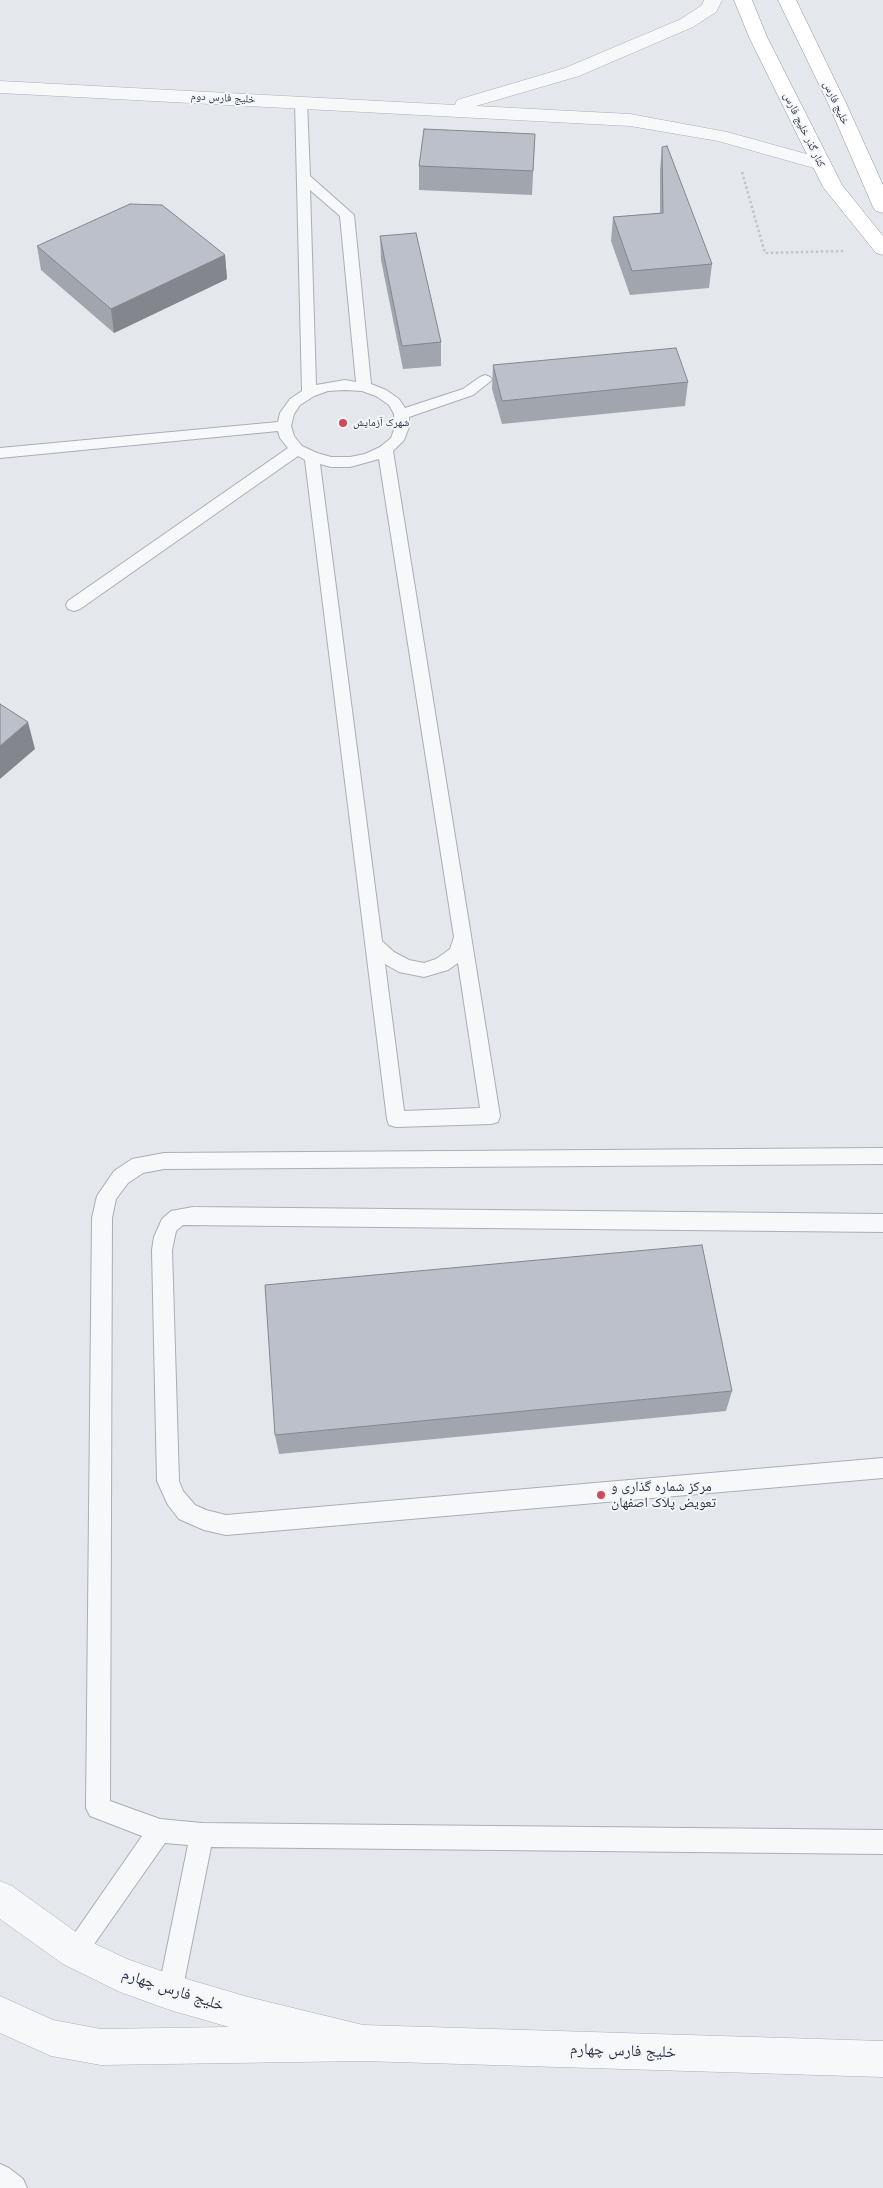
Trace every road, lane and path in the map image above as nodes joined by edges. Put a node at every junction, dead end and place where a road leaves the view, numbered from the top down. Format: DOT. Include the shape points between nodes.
graph roads {
  1 [pos="713,0"];
  2 [pos="742,0"];
  3 [pos="786,0"];
  4 [pos="0,87"];
  5 [pos="301,102"];
  6 [pos="446,109"];
  7 [pos="821,164"];
  8 [pos="303,177"];
  9 [pos="883,207"];
  10 [pos="762,239"];
  11 [pos="883,249"];
  12 [pos="854,250"];
  13 [pos="485,380"];
  14 [pos="364,387"];
  15 [pos="309,393"];
  16 [pos="401,414"];
  17 [pos="284,426"];
  18 [pos="386,450"];
  19 [pos="0,453"];
  20 [pos="305,453"];
  21 [pos="74,605"];
  22 [pos="463,936"];
  23 [pos="374,944"];
  24 [pos="883,1156"];
  25 [pos="883,1223"];
  26 [pos="883,1468"];
  27 [pos="160,1831"];
  28 [pos="202,1835"];
  29 [pos="883,1842"];
  30 [pos="0,1898"];
  31 [pos="75,1952"];
  32 [pos="170,1992"];
  33 [pos="0,2014"];
  34 [pos="363,2043"];
  35 [pos="883,2059"];
  36 [pos="0,2178"];
  37 [pos="14,2188"];
  1 -- 6 [label="street" via="710,8 687,23 572,72"];
  2 -- 7 [label="highway, کنار گذر خلیج فارس"];
  3 -- 9 [label="highway, خلیج فارس"];
  4 -- 5 [label="street, خلیج فارس دوم"];
  5 -- 6 [label="street, خلیج فارس دوم"];
  5 -- 8 [label="lane"];
  6 -- 7 [label="street, خلیج فارس دوم" via="630,120 720,136"];
  7 -- 11 [label="highway, کنار گذر خلیج فارس" via="832,187"];
  8 -- 14 [label="lane" via="347,215"];
  8 -- 15 [label="lane"];
  10 -- 12 [label="path" via="765,253"];
  13 -- 16 [label="lane" via="468,392"];
  14 -- 15 [label="lane" via="344,385"];
  14 -- 16 [label="lane" via="394,402"];
  15 -- 17 [label="lane" via="295,402 287,413"];
  16 -- 18 [label="lane" via="402,427 397,440"];
  17 -- 19 [label="lane"];
  17 -- 20 [label="lane" via="288,438"];
  18 -- 20 [label="lane" via="350,462 331,462"];
  18 -- 22 [label="lane"];
  20 -- 21 [label="lane"];
  20 -- 23 [label="lane"];
  22 -- 23 [label="lane" via="457,953 442,965 424,970 405,967"];
  22 -- 23 [label="lane" via="491,1116 396,1119"];
  24 -- 27 [label="lane" via="164,1161 139,1165 121,1177 108,1196 102,1218 98,1808"];
  25 -- 26 [label="lane" via="192,1215 178,1217 169,1225 162,1250 168,1481 175,1498 187,1512 204,1520 226,1525"];
  27 -- 28 [label="lane"];
  27 -- 31 [label="lane"];
  28 -- 29 [label="lane"];
  28 -- 32 [label="lane"];
  30 -- 31 [label="street, خلیج فارس چهارم"];
  31 -- 32 [label="street, خلیج فارس چهارم" via="120,1974"];
  32 -- 34 [label="street, خلیج فارس چهارم"];
  33 -- 34 [label="street, خلیج فارس چهارم" via="52,2038 101,2047"];
  34 -- 35 [label="street, خلیج فارس چهارم"];
  36 -- 37 [label="lane"];
}
